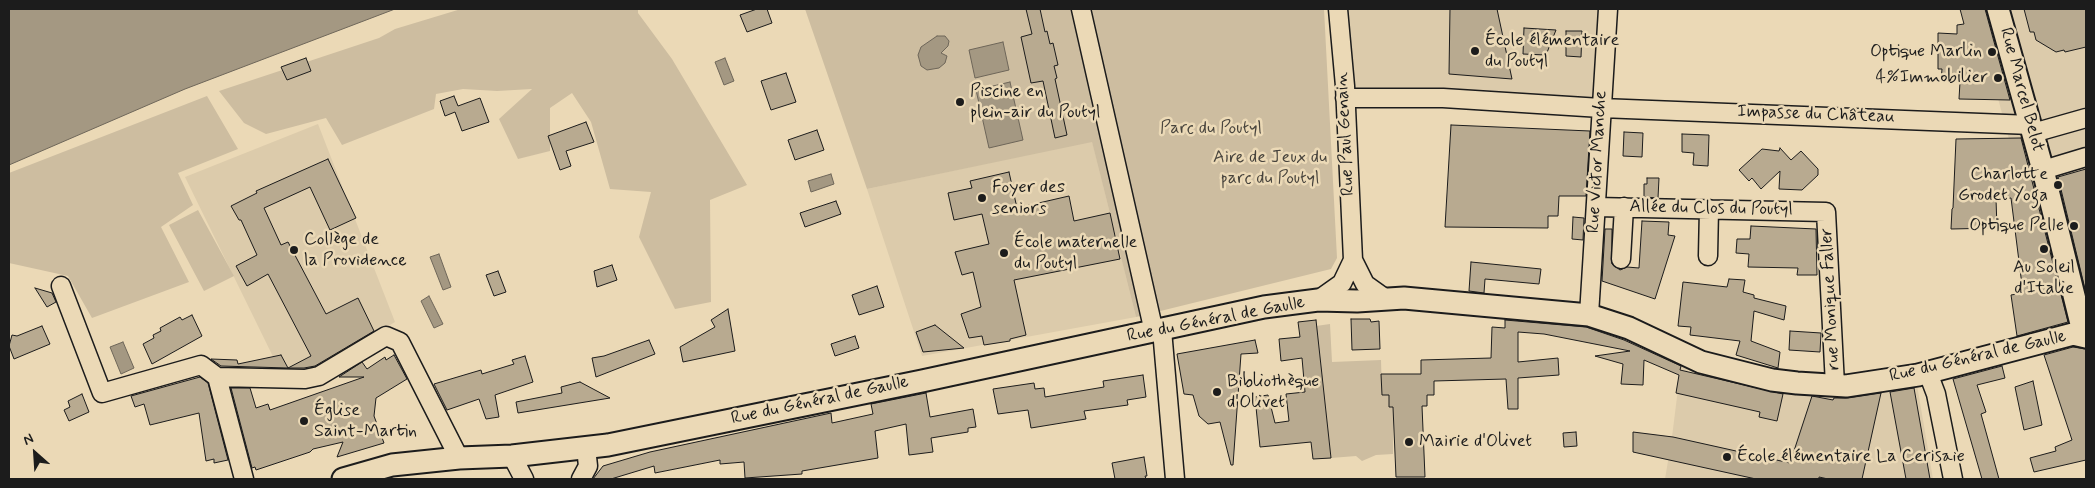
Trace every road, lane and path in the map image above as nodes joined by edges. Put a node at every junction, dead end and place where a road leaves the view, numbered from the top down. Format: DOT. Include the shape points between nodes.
graph roads {
  1 [pos="1081,9"];
  2 [pos="1338,9"];
  3 [pos="1608,9"];
  4 [pos="1998,9"];
  5 [pos="1345,98"];
  6 [pos="1601,108"];
  7 [pos="2086,118"];
  8 [pos="2032,129"];
  9 [pos="2086,157"];
  10 [pos="2043,170"];
  11 [pos="1596,207"];
  12 [pos="1624,207"];
  13 [pos="1709,209"];
  14 [pos="1826,212"];
  15 [pos="1708,256"];
  16 [pos="1621,259"];
  17 [pos="1354,260"];
  18 [pos="62,286"];
  19 [pos="1386,299"];
  20 [pos="1318,300"];
  21 [pos="1588,315"];
  22 [pos="1158,331"];
  23 [pos="2086,339"];
  24 [pos="1928,373"];
  25 [pos="217,377"];
  26 [pos="1835,385"];
  27 [pos="586,448"];
  28 [pos="512,456"];
  29 [pos="459,458"];
  30 [pos="244,479"];
  31 [pos="343,479"];
  32 [pos="524,479"];
  33 [pos="581,479"];
  34 [pos="1174,479"];
  35 [pos="1953,479"];
  1 -- 22 [label="street"];
  2 -- 5 [label="street, Rue Paul Genain"];
  3 -- 6 [label="street, Rue Victor Manche"];
  4 -- 8 [label="main road, Rue Marcel Belot"];
  5 -- 6 [label="street, Impasse du Château" via="1443,98"];
  5 -- 17 [label="street, Rue Paul Genain"];
  6 -- 8 [label="street, Impasse du Château" via="1929,119"];
  6 -- 11 [label="street, Rue Victor Manche"];
  7 -- 8 [label="street, Impasse du Château"];
  8 -- 10 [label="main road, Rue Marcel Belot"];
  9 -- 10 [label="street"];
  10 -- 23 [label="main road, Rue Marcel Belot"];
  11 -- 12 [label="street, Allée du Clos du Poutyl"];
  11 -- 21 [label="street, Rue Victor Manche"];
  12 -- 13 [label="street, Allée du Clos du Poutyl"];
  12 -- 16 [label="street"];
  13 -- 14 [label="street, Allée du Clos du Poutyl"];
  13 -- 15 [label="street"];
  14 -- 26 [label="street, rue Monique Faller"];
  17 -- 19 [label="street, Rue Paul Genain" via="1365,284"];
  17 -- 20 [label="street" via="1342,282"];
  18 -- 25 [label="street" via="102,392 202,365"];
  19 -- 20 [label="main road, Rue du Général de Gaulle"];
  19 -- 21 [label="main road, Rue du Général de Gaulle"];
  20 -- 22 [label="main road, Rue du Général de Gaulle" via="1264,307"];
  21 -- 26 [label="main road, Rue du Général de Gaulle" via="1629,328 1702,362 1772,380"];
  22 -- 27 [label="main road, Rue du Général de Gaulle"];
  22 -- 34 [label="street"];
  23 -- 24 [label="main road, Rue du Général de Gaulle" via="2073,334"];
  24 -- 26 [label="main road, Rue du Général de Gaulle"];
  24 -- 35 [label="street" via="1936,394"];
  25 -- 29 [label="street" via="305,379 318,376 386,336 400,342"];
  25 -- 30 [label="street"];
  27 -- 28 [label="main road, Rue du Général de Gaulle"];
  27 -- 33 [label="street" via="588,466"];
  28 -- 29 [label="main road, Rue du Général de Gaulle"];
  28 -- 32 [label="street"];
  29 -- 31 [label="main road, Rue du Général de Gaulle" via="392,465"];
}
